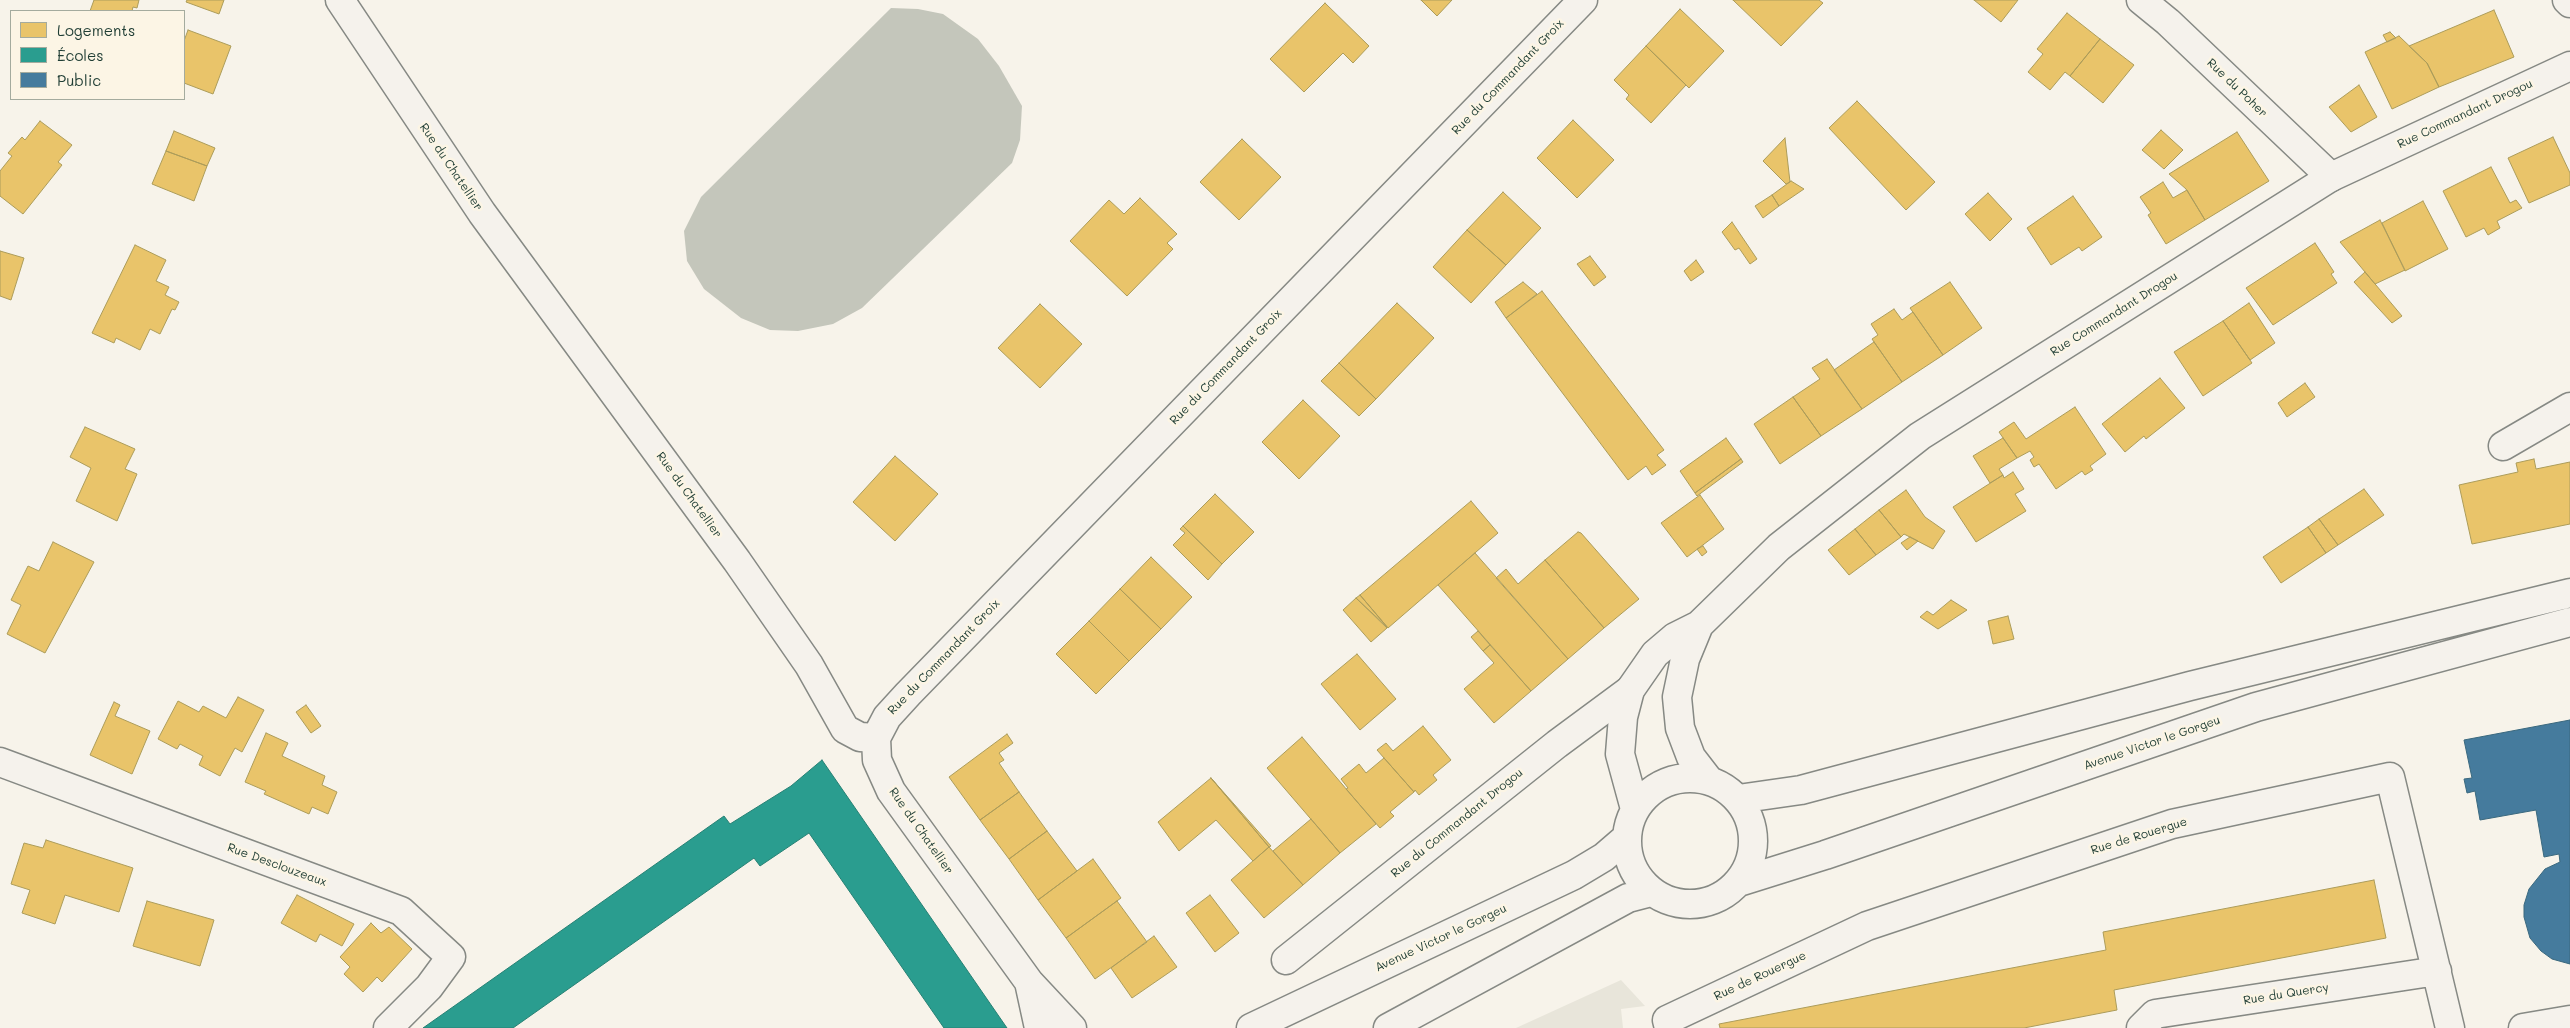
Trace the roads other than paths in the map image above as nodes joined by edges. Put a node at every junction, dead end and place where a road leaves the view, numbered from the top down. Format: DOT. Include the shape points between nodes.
graph roads {
  1 [pos="340,0"];
  2 [pos="1583,0"];
  3 [pos="2141,0"];
  4 [pos="2570,66"];
  5 [pos="2331,177"];
  6 [pos="2570,407"];
  7 [pos="2503,446"];
  8 [pos="2570,593"];
  9 [pos="2570,622"];
  10 [pos="1699,625"];
  11 [pos="1630,690"];
  12 [pos="876,738"];
  13 [pos="0,762"];
  14 [pos="1708,779"];
  15 [pos="1738,799"];
  16 [pos="1634,809"];
  17 [pos="1626,838"];
  18 [pos="1739,882"];
  19 [pos="1651,892"];
  20 [pos="1286,960"];
  21 [pos="2436,971"];
  22 [pos="1029,982"];
  23 [pos="2570,1020"];
  24 [pos="388,1028"];
  25 [pos="1039,1028"];
  26 [pos="1072,1028"];
  27 [pos="1251,1028"];
  28 [pos="1388,1028"];
  29 [pos="1669,1028"];
  30 [pos="2141,1028"];
  31 [pos="2450,1028"];
  32 [pos="2523,1028"];
  1 -- 12 [label="street, Rue du Chatellier" via="482,213 804,657 845,729 860,737"];
  2 -- 12 [label="street, Rue du Commandant Groix" via="908,694 887,717"];
  3 -- 5 [label="street, Rue du Poher"];
  4 -- 5 [label="street, Rue Commandant Drogou"];
  5 -- 10 [label="street, Rue Commandant Drogou" via="1920,436 1778,547"];
  6 -- 7 [label="street"];
  8 -- 15 [label="street" via="2190,686 1801,790"];
  9 -- 18 [label="street, Avenue Victor le Gorgeu" via="2256,708"];
  10 -- 11 [label="street, Rue Commandant Drogou" via="1675,637 1655,654"];
  10 -- 14 [label="street, Rue Commandant Drogou" via="1685,659 1676,697 1680,728 1692,757"];
  11 -- 16 [label="street, Rue Commandant Drogou" via="1623,717 1620,754"];
  11 -- 20 [label="street, Rue du Commandant Drogou" via="1557,744"];
  12 -- 22 [label="street, Rue du Chatellier" via="877,760 891,791"];
  13 -- 24 [label="street, Rue Desclouzeaux" via="402,911 451,957 429,988"];
  14 -- 15 [label="street"];
  14 -- 16 [label="street" via="1686,777 1666,781 1648,792"];
  15 -- 18 [label="street" via="1750,818 1754,840 1750,862"];
  16 -- 17 [label="street"];
  17 -- 19 [label="street" via="1632,868"];
  17 -- 27 [label="street, Avenue Victor le Gorgeu" via="1604,857 1574,875"];
  18 -- 19 [label="street" via="1706,903 1688,905 1669,901"];
  19 -- 28 [label="street" via="1628,898"];
  21 -- 29 [label="street, Rue de Rouergue" via="2390,777 2172,824 1867,926 1666,1020"];
  21 -- 30 [label="street, Rue du Quercy" via="2156,1014"];
  21 -- 31 [label="street, Rue de Rouergue"];
  22 -- 25 [label="street, Rue du Chatellier"];
  22 -- 26 [label="street, Rue du Chatellier"];
  23 -- 32 [label="street"];
}
